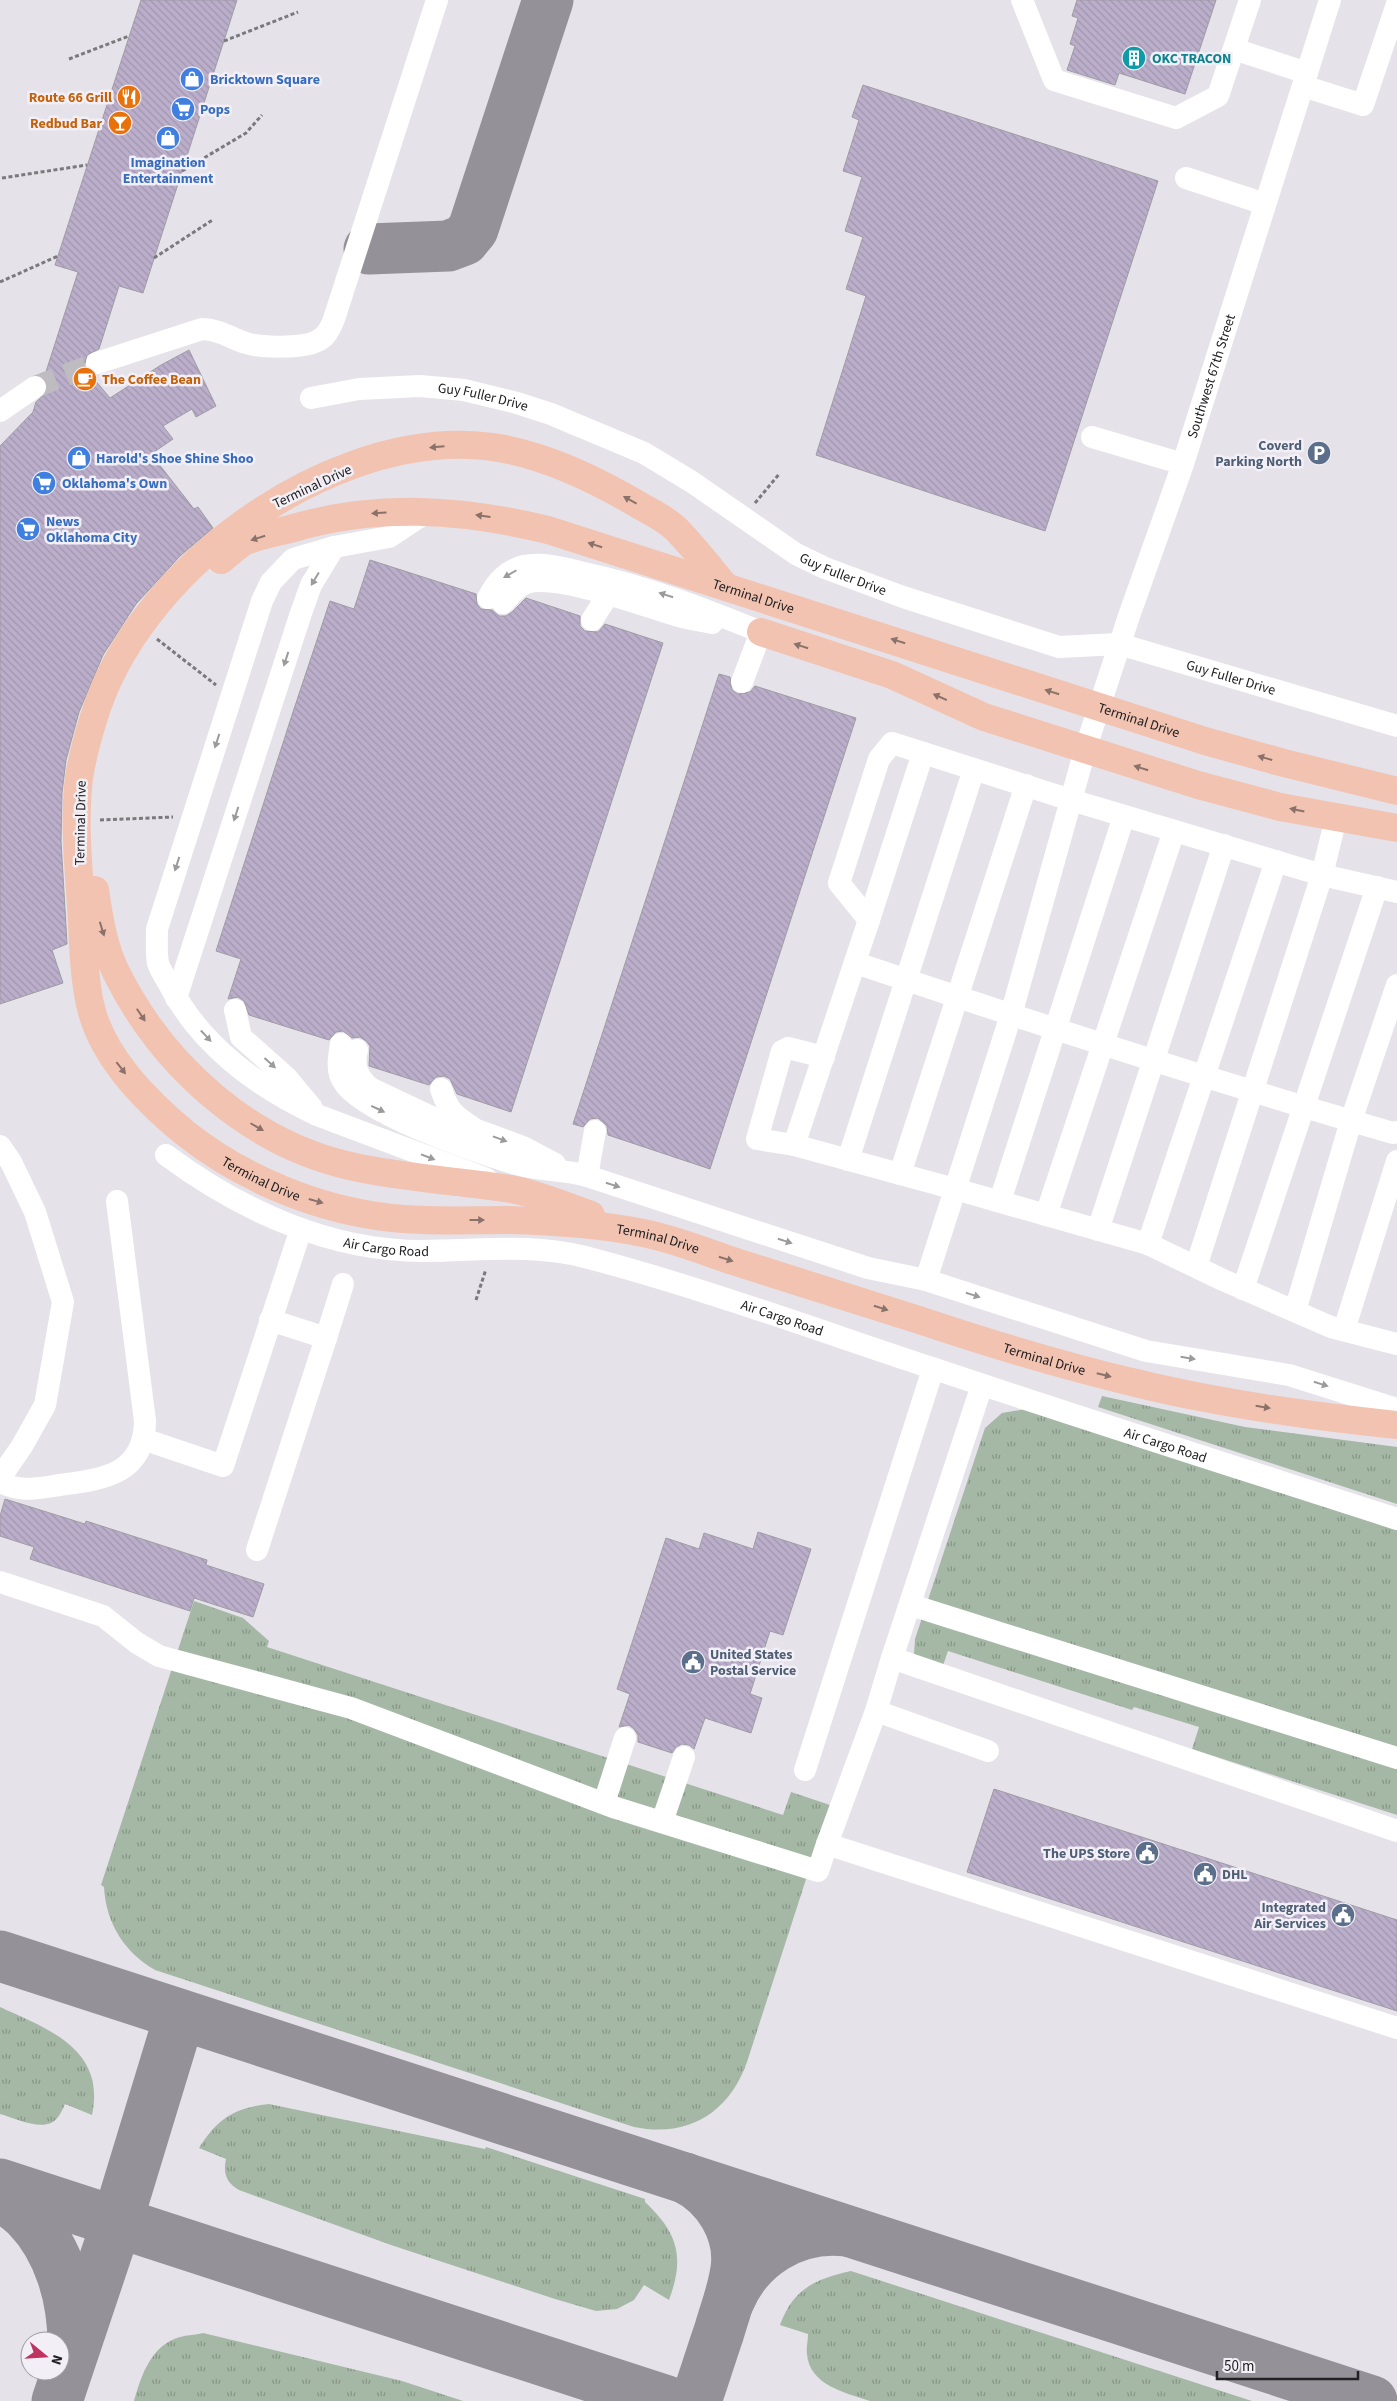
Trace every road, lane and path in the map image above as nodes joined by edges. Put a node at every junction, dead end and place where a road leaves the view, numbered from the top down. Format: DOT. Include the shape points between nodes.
graph roads {
  1 [pos="438,0"];
  2 [pos="1022,0"];
  3 [pos="1250,0"];
  4 [pos="1330,0"];
  5 [pos="1396,9"];
  6 [pos="298,12"];
  7 [pos="129,36"];
  8 [pos="224,41"];
  9 [pos="1234,50"];
  10 [pos="69,59"];
  11 [pos="1388,61"];
  12 [pos="1305,79"];
  13 [pos="262,115"];
  14 [pos="87,165"];
  15 [pos="182,171"];
  16 [pos="2,178"];
  17 [pos="1186,178"];
  18 [pos="1265,204"];
  19 [pos="214,219"];
  20 [pos="58,256"];
  21 [pos="154,258"];
  22 [pos="0,282"];
  23 [pos="97,363"];
  24 [pos="35,387"];
  25 [pos="311,398"];
  26 [pos="0,411"];
  27 [pos="1092,438"];
  28 [pos="1183,464"];
  29 [pos="780,473"];
  30 [pos="428,511"];
  31 [pos="743,518"];
  32 [pos="334,547"];
  33 [pos="725,586"];
  34 [pos="608,595"];
  35 [pos="592,620"];
  36 [pos="851,626"];
  37 [pos="147,631"];
  38 [pos="760,632"];
  39 [pos="1119,644"];
  40 [pos="842,659"];
  41 [pos="212,682"];
  42 [pos="742,682"];
  43 [pos="1099,707"];
  44 [pos="1397,726"];
  45 [pos="1085,750"];
  46 [pos="924,753"];
  47 [pos="974,769"];
  48 [pos="1026,786"];
  49 [pos="1397,791"];
  50 [pos="1071,800"];
  51 [pos="159,816"];
  52 [pos="1124,816"];
  53 [pos="1336,818"];
  54 [pos="89,821"];
  55 [pos="1397,828"];
  56 [pos="1174,831"];
  57 [pos="1224,846"];
  58 [pos="1276,861"];
  59 [pos="1322,875"];
  60 [pos="1387,890"];
  61 [pos="869,920"];
  62 [pos="856,963"];
  63 [pos="907,980"];
  64 [pos="1397,984"];
  65 [pos="176,998"];
  66 [pos="958,998"];
  67 [pos="235,1010"];
  68 [pos="1011,1016"];
  69 [pos="1054,1029"];
  70 [pos="1103,1044"];
  71 [pos="824,1057"];
  72 [pos="1153,1060"];
  73 [pos="1204,1077"];
  74 [pos="441,1089"];
  75 [pos="1252,1092"];
  76 [pos="1305,1108"];
  77 [pos="318,1114"];
  78 [pos="1351,1121"];
  79 [pos="477,1130"];
  80 [pos="595,1131"];
  81 [pos="1397,1132"];
  82 [pos="794,1145"];
  83 [pos="0,1146"];
  84 [pos="166,1155"];
  85 [pos="848,1160"];
  86 [pos="1397,1161"];
  87 [pos="577,1173"];
  88 [pos="900,1174"];
  89 [pos="955,1189"];
  90 [pos="514,1190"];
  91 [pos="117,1201"];
  92 [pos="1000,1201"];
  93 [pos="1046,1215"];
  94 [pos="301,1229"];
  95 [pos="1098,1230"];
  96 [pos="647,1233"];
  97 [pos="1148,1244"];
  98 [pos="488,1264"];
  99 [pos="1196,1267"];
  100 [pos="926,1280"];
  101 [pos="343,1284"];
  102 [pos="1243,1289"];
  103 [pos="476,1300"];
  104 [pos="1295,1311"];
  105 [pos="270,1320"];
  106 [pos="1344,1330"];
  107 [pos="326,1338"];
  108 [pos="1396,1341"];
  109 [pos="933,1369"];
  110 [pos="982,1385"];
  111 [pos="1397,1410"];
  112 [pos="1397,1424"];
  113 [pos="143,1439"];
  114 [pos="0,1480"];
  115 [pos="1397,1519"];
  116 [pos="257,1550"];
  117 [pos="0,1582"];
  118 [pos="911,1605"];
  119 [pos="892,1658"];
  120 [pos="876,1711"];
  121 [pos="625,1738"];
  122 [pos="988,1750"];
  123 [pos="684,1756"];
  124 [pos="1397,1758"];
  125 [pos="805,1770"];
  126 [pos="604,1803"];
  127 [pos="662,1822"];
  128 [pos="1397,1831"];
  129 [pos="827,1844"];
  130 [pos="1397,2028"];
  1 -- 23 [label="street" via="337,310 324,337 315,343 301,345 261,346 212,329 202,329"];
  2 -- 9 [label="street" via="1054,80 1176,118 1218,96"];
  3 -- 9 [label="street"];
  4 -- 12 [label="street, Southwest 67th Street"];
  5 -- 11 [label="street"];
  6 -- 8 [label="path"];
  7 -- 10 [label="path"];
  9 -- 12 [label="street"];
  11 -- 12 [label="street" via="1362,106"];
  12 -- 18 [label="street, Southwest 67th Street"];
  13 -- 15 [label="path" via="246,133"];
  14 -- 16 [label="path"];
  17 -- 18 [label="street"];
  18 -- 28 [label="street, Southwest 67th Street"];
  19 -- 21 [label="path"];
  20 -- 22 [label="path"];
  24 -- 26 [label="street"];
  25 -- 31 [label="street, Guy Fuller Drive" via="359,389 420,386 464,390 517,403 560,417 644,453"];
  27 -- 28 [label="street"];
  28 -- 39 [label="street, Southwest 67th Street"];
  29 -- 31 [label="path"];
  30 -- 32 [label="street" via="389,537"];
  33 -- 30 [label="main road, one-way" via="548,530 499,518"];
  30 -- 37 [label="main road, one-way" via="340,517 244,542 178,592"];
  31 -- 39 [label="street, Guy Fuller Drive" via="810,561 903,597 1059,647"];
  32 -- 65 [label="street, one-way" via="311,585 300,613"];
  32 -- 65 [label="street, one-way" via="293,559 271,582 262,601 156,929 158,964"];
  33 -- 36 [label="main road, Terminal Drive"];
  33 -- 96 [label="main road, Terminal Drive, one-way" via="672,525 599,483 560,467 512,451 471,444 404,451 360,463 290,493 236,528 160,598 124,650 106,686 95,713 79,778 78,842 86,975 97,1028 108,1050 148,1099 182,1131 239,1169 309,1200 359,1213 394,1219 559,1223"];
  34 -- 35 [label="street"];
  34 -- 38 [label="street" via="683,617"];
  38 -- 34 [label="street, one-way" via="622,581 551,565 523,566 496,583 496,601 518,587 536,582 579,587"];
  36 -- 40 [label="main road"];
  43 -- 36 [label="main road, Terminal Drive, one-way"];
  37 -- 41 [label="path"];
  37 -- 54 [label="main road" via="106,695 91,759"];
  40 -- 38 [label="main road, one-way"];
  38 -- 42 [label="street"];
  39 -- 43 [label="street, Southwest 67th Street"];
  39 -- 44 [label="street, Guy Fuller Drive"];
  45 -- 40 [label="main road, one-way" via="984,717 892,675"];
  43 -- 45 [label="street, Southwest 67th Street"];
  49 -- 43 [label="main road, Terminal Drive, one-way" via="1284,763"];
  45 -- 50 [label="street, Southwest 67th Street"];
  53 -- 45 [label="main road, one-way" via="1198,785"];
  46 -- 47 [label="street"];
  46 -- 61 [label="street"];
  46 -- 61 [label="street" via="892,742 878,758 839,883"];
  47 -- 48 [label="street"];
  47 -- 63 [label="street"];
  48 -- 50 [label="street"];
  48 -- 66 [label="street"];
  50 -- 52 [label="street"];
  50 -- 68 [label="street, Southwest 67th Street"];
  51 -- 54 [label="path"];
  52 -- 56 [label="street"];
  52 -- 69 [label="street"];
  53 -- 55 [label="main road"];
  53 -- 59 [label="street"];
  54 -- 90 [label="main road, one-way" via="88,843 100,923 116,973 157,1038 184,1070 217,1100 280,1140 348,1166"];
  56 -- 57 [label="street"];
  56 -- 70 [label="street"];
  57 -- 58 [label="street"];
  57 -- 72 [label="street"];
  58 -- 59 [label="street"];
  58 -- 73 [label="street"];
  59 -- 60 [label="street"];
  59 -- 75 [label="street"];
  60 -- 76 [label="street"];
  61 -- 62 [label="street"];
  62 -- 63 [label="street"];
  62 -- 71 [label="street"];
  63 -- 66 [label="street"];
  63 -- 85 [label="street"];
  64 -- 78 [label="street"];
  65 -- 77 [label="street, one-way" via="198,1028 226,1057 290,1102"];
  66 -- 68 [label="street"];
  66 -- 88 [label="street"];
  67 -- 77 [label="street, one-way" via="241,1037 287,1078"];
  68 -- 69 [label="street"];
  68 -- 89 [label="street, Southwest 67th Street"];
  69 -- 70 [label="street"];
  69 -- 92 [label="street"];
  70 -- 72 [label="street"];
  70 -- 93 [label="street"];
  71 -- 82 [label="street"];
  71 -- 82 [label="street" via="788,1048 782,1051 757,1139"];
  72 -- 73 [label="street"];
  72 -- 95 [label="street"];
  73 -- 75 [label="street"];
  73 -- 97 [label="street"];
  74 -- 79 [label="street" via="454,1116"];
  75 -- 76 [label="street"];
  75 -- 99 [label="street"];
  76 -- 78 [label="street"];
  76 -- 102 [label="street"];
  77 -- 90 [label="street, one-way"];
  78 -- 81 [label="street"];
  78 -- 104 [label="street"];
  79 -- 87 [label="street, one-way"];
  79 -- 87 [label="street, one-way" via="446,1124 370,1088 358,1073 349,1047 338,1057 342,1080 352,1094 370,1106 462,1145 518,1164"];
  80 -- 87 [label="street"];
  82 -- 85 [label="street"];
  83 -- 114 [label="street" via="35,1212 63,1302 45,1405"];
  84 -- 94 [label="street, Air Cargo Road" via="200,1181"];
  85 -- 88 [label="street"];
  86 -- 106 [label="street"];
  87 -- 100 [label="street, one-way" via="868,1268"];
  88 -- 89 [label="street"];
  89 -- 92 [label="street"];
  89 -- 100 [label="street, Southwest 67th Street"];
  90 -- 96 [label="main road"];
  91 -- 113 [label="street" via="145,1421"];
  92 -- 93 [label="street"];
  93 -- 95 [label="street"];
  94 -- 105 [label="street"];
  94 -- 109 [label="street, Air Cargo Road" via="385,1250 545,1248 768,1313"];
  95 -- 97 [label="street"];
  96 -- 112 [label="main road, Terminal Drive, one-way" via="1006,1348 1096,1373 1207,1398"];
  97 -- 99 [label="street"];
  98 -- 103 [label="path"];
  99 -- 102 [label="street"];
  100 -- 111 [label="street, one-way" via="1146,1351 1289,1375"];
  101 -- 107 [label="street"];
  102 -- 104 [label="street"];
  104 -- 106 [label="street"];
  105 -- 107 [label="street"];
  105 -- 113 [label="street" via="224,1466"];
  106 -- 108 [label="street"];
  107 -- 116 [label="street"];
  109 -- 110 [label="street, Air Cargo Road"];
  109 -- 125 [label="street"];
  110 -- 115 [label="street, Air Cargo Road"];
  110 -- 118 [label="street"];
  113 -- 114 [label="street" via="132,1461 107,1478 20,1490"];
  117 -- 126 [label="street" via="103,1616 158,1656 351,1708"];
  118 -- 119 [label="street"];
  118 -- 124 [label="street"];
  119 -- 120 [label="street"];
  119 -- 128 [label="street"];
  120 -- 122 [label="street"];
  120 -- 129 [label="street"];
  121 -- 126 [label="street"];
  123 -- 127 [label="street"];
  126 -- 127 [label="street"];
  127 -- 129 [label="street" via="818,1871"];
  129 -- 130 [label="street"];
}
